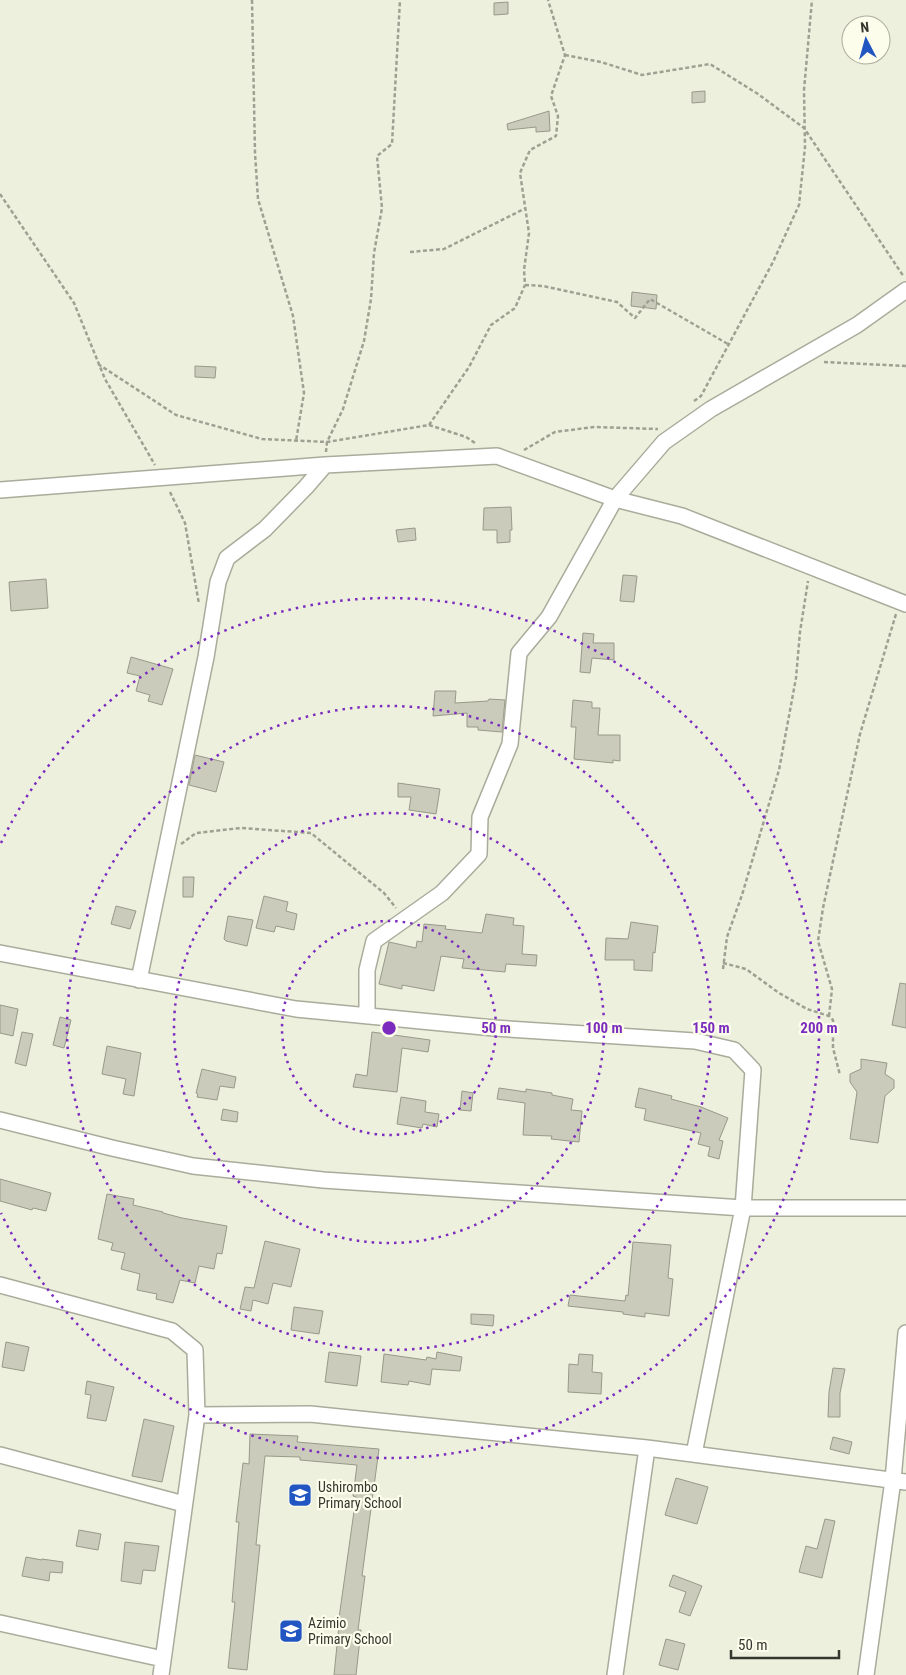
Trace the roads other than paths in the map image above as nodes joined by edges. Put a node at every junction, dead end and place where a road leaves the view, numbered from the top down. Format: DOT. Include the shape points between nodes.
graph roads {
  1 [pos="906,290"];
  2 [pos="325,465"];
  3 [pos="0,490"];
  4 [pos="615,499"];
  5 [pos="903,603"];
  6 [pos="0,953"];
  7 [pos="139,980"];
  8 [pos="367,1016"];
  9 [pos="0,1120"];
  10 [pos="743,1208"];
  11 [pos="906,1208"];
  12 [pos="0,1285"];
  13 [pos="906,1333"];
  14 [pos="197,1415"];
  15 [pos="647,1448"];
  16 [pos="694,1454"];
  17 [pos="0,1455"];
  18 [pos="900,1481"];
  19 [pos="184,1504"];
  20 [pos="0,1623"];
  21 [pos="163,1659"];
  22 [pos="161,1675"];
  23 [pos="614,1675"];
  24 [pos="866,1675"];
  1 -- 4 [label="street" via="858,325 711,409 664,442"];
  2 -- 3 [label="street"];
  2 -- 4 [label="street" via="497,456"];
  2 -- 7 [label="street" via="265,529 227,558 218,582 206,657"];
  4 -- 5 [label="street" via="682,516"];
  4 -- 8 [label="street" via="549,617 519,653 510,744 480,817 479,854 442,893 374,941 367,970"];
  6 -- 7 [label="street"];
  7 -- 8 [label="street" via="296,1009"];
  8 -- 10 [label="street" via="695,1041 734,1050 753,1070"];
  9 -- 10 [label="street" via="193,1166 323,1180"];
  10 -- 11 [label="street"];
  10 -- 16 [label="street"];
  12 -- 14 [label="street" via="172,1332 195,1350"];
  13 -- 18 [label="street"];
  14 -- 15 [label="street" via="310,1414"];
  14 -- 19 [label="street"];
  15 -- 16 [label="street"];
  15 -- 23 [label="street"];
  16 -- 18 [label="street"];
  17 -- 19 [label="street"];
  18 -- 24 [label="street"];
  19 -- 21 [label="street"];
  20 -- 21 [label="street"];
  21 -- 22 [label="street"];
}
